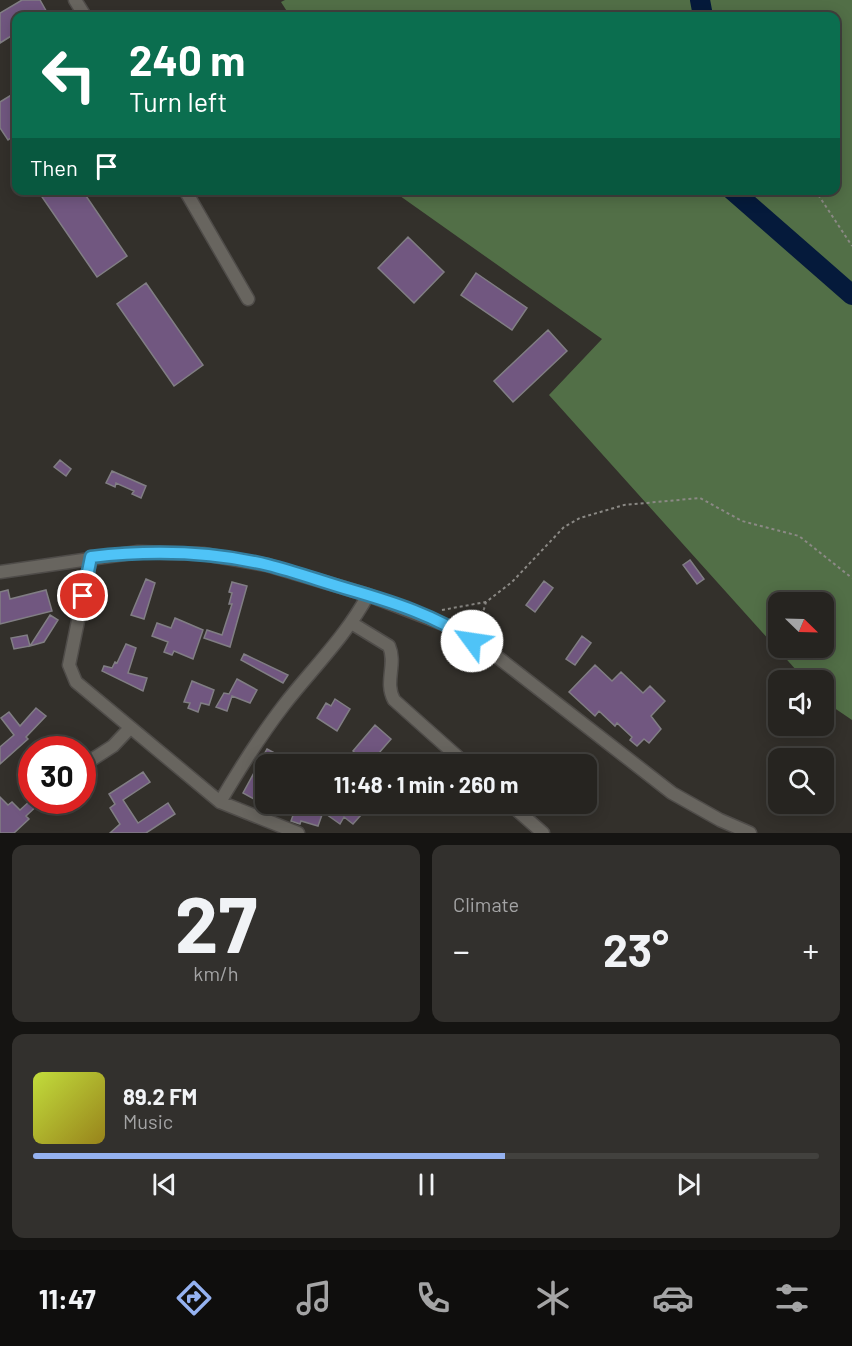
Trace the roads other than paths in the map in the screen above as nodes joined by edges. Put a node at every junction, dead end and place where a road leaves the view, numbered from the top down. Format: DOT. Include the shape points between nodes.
graph roads {
  1 [pos="188,195"];
  2 [pos="248,299"];
  3 [pos="91,557"];
  4 [pos="0,572"];
  5 [pos="368,595"];
  6 [pos="352,624"];
  7 [pos="129,729"];
  8 [pos="455,754"];
  9 [pos="96,757"];
  10 [pos="220,802"];
  11 [pos="521,814"];
  12 [pos="297,833"];
  13 [pos="543,833"];
  14 [pos="750,833"];
  1 -- 2 [label="street"];
  3 -- 4 [label="street"];
  3 -- 5 [label="street" via="138,552 203,554 267,565"];
  3 -- 7 [label="street" via="70,654 70,672 76,682"];
  5 -- 6 [label="street"];
  5 -- 14 [label="street" via="456,629 672,793"];
  6 -- 8 [label="street" via="389,646 389,688 394,700"];
  6 -- 10 [label="street" via="284,705"];
  7 -- 9 [label="street"];
  7 -- 10 [label="street"];
  10 -- 12 [label="street"];
  11 -- 13 [label="street"];
}
